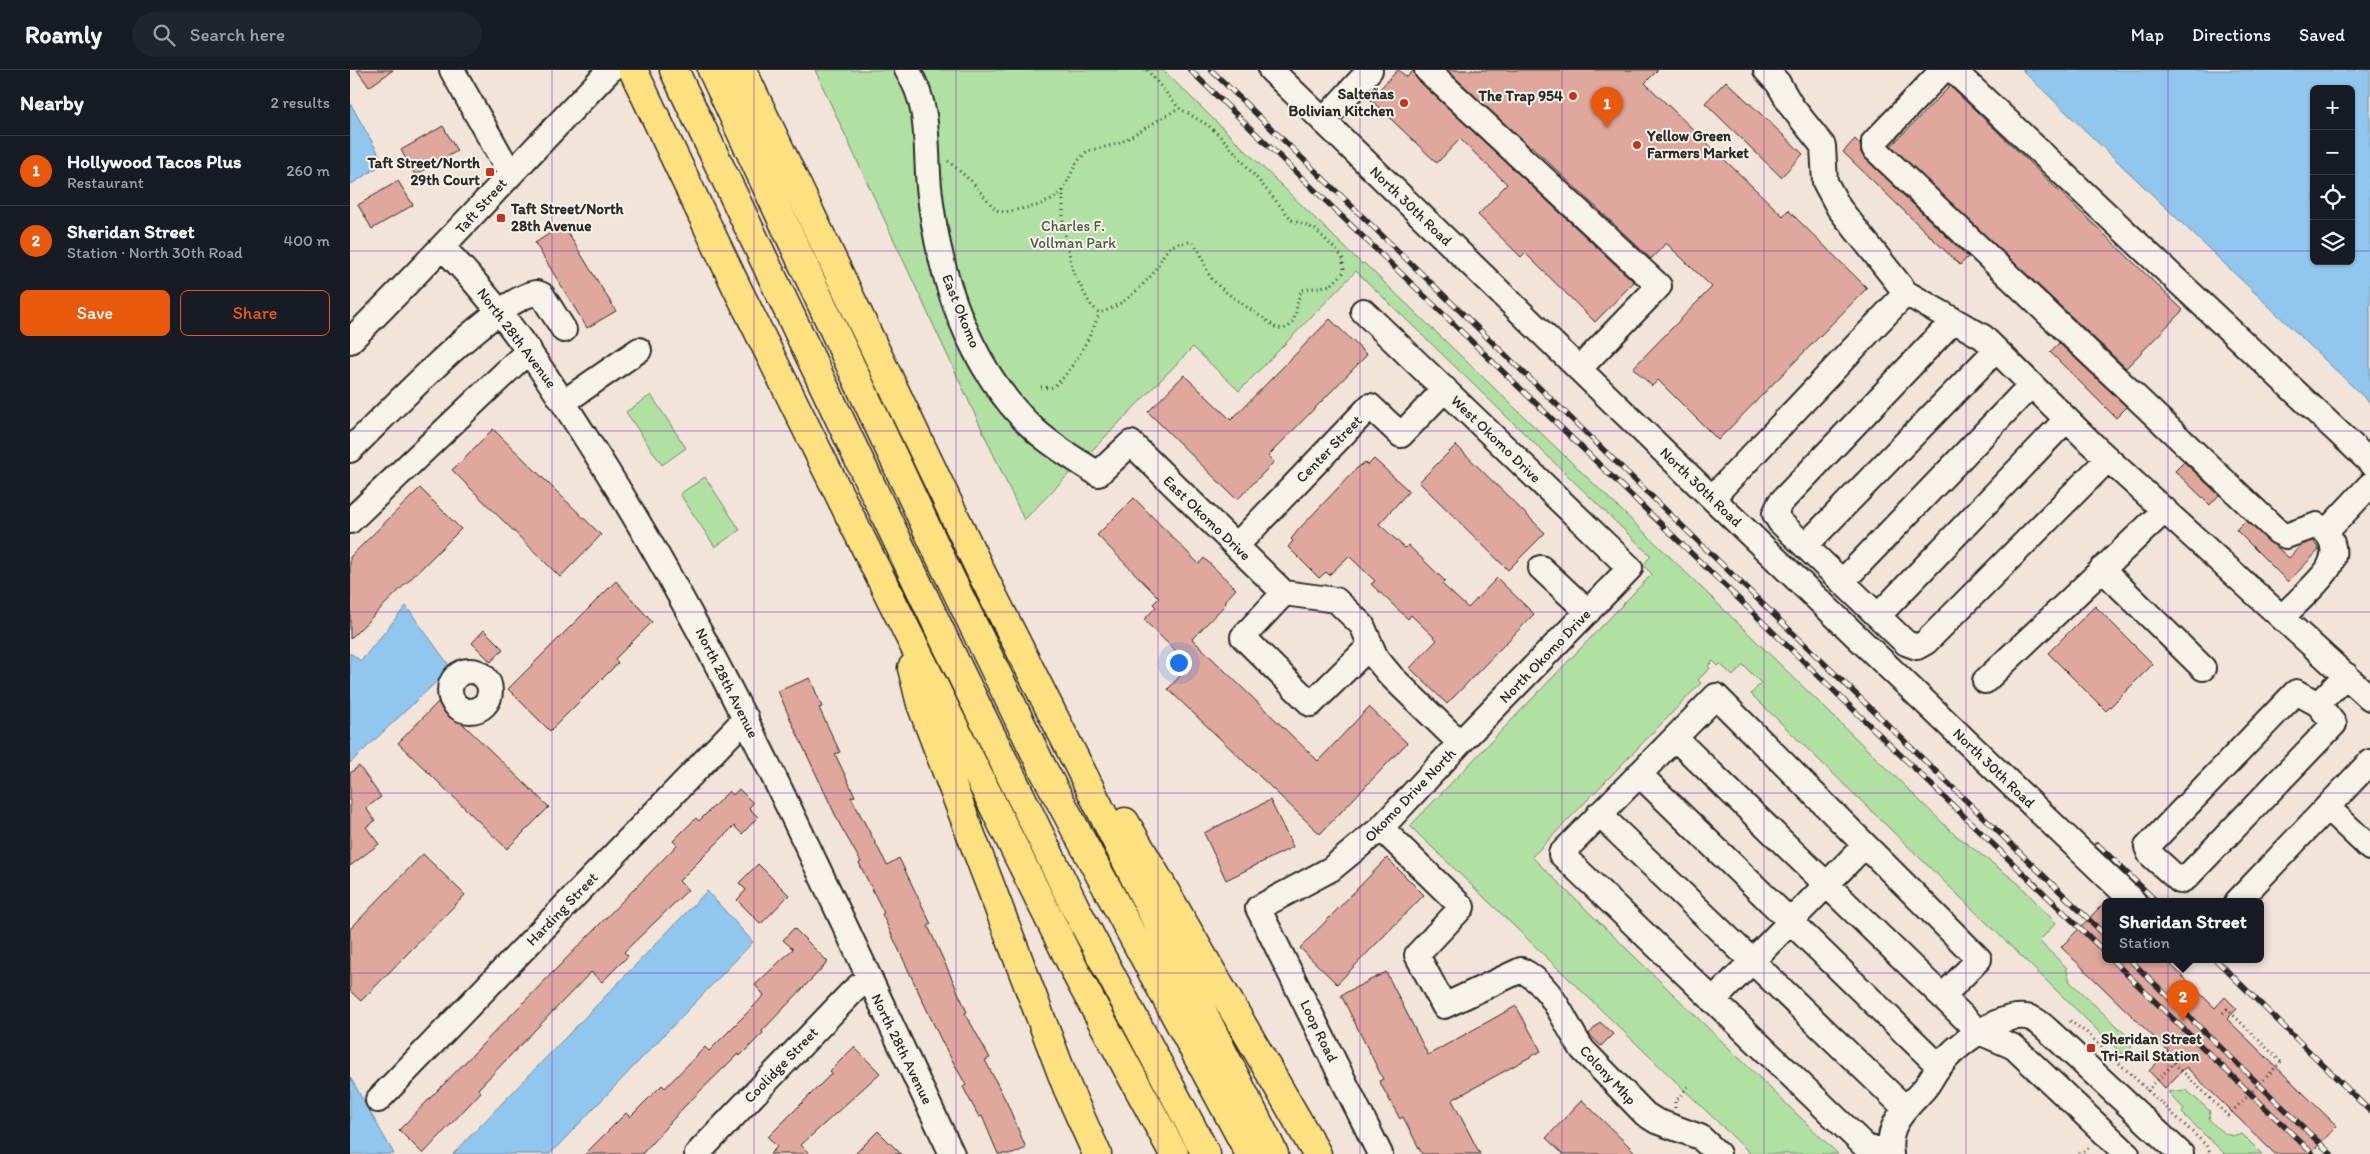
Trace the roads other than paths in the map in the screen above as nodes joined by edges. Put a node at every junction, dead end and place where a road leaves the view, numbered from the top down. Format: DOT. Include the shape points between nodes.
graph roads {
  1 [pos="452,70"];
  2 [pos="610,70"];
  3 [pos="634,70"];
  4 [pos="712,70"];
  5 [pos="742,70"];
  6 [pos="907,70"];
  7 [pos="1271,70"];
  8 [pos="1370,70"];
  9 [pos="1427,70"];
  10 [pos="1766,70"];
  11 [pos="1943,70"];
  12 [pos="1953,70"];
  13 [pos="677,76"];
  14 [pos="1323,120"];
  15 [pos="510,173"];
  16 [pos="442,248"];
  17 [pos="1906,293"];
  18 [pos="500,311"];
  19 [pos="1363,311"];
  20 [pos="1953,321"];
  21 [pos="564,330"];
  22 [pos="350,341"];
  23 [pos="530,350"];
  24 [pos="639,350"];
  25 [pos="1996,350"];
  26 [pos="1579,369"];
  27 [pos="2031,385"];
  28 [pos="1445,389"];
  29 [pos="564,402"];
  30 [pos="2066,420"];
  31 [pos="1131,443"];
  32 [pos="350,450"];
  33 [pos="2108,459"];
  34 [pos="2370,462"];
  35 [pos="2370,485"];
  36 [pos="1712,498"];
  37 [pos="2165,510"];
  38 [pos="350,521"];
  39 [pos="2326,532"];
  40 [pos="1236,546"];
  41 [pos="1805,546"];
  42 [pos="1542,568"];
  43 [pos="1630,568"];
  44 [pos="2102,569"];
  45 [pos="982,574"];
  46 [pos="1842,582"];
  47 [pos="1284,593"];
  48 [pos="1588,612"];
  49 [pos="898,615"];
  50 [pos="1878,616"];
  51 [pos="2282,617"];
  52 [pos="1370,646"];
  53 [pos="2203,668"];
  54 [pos="2346,676"];
  55 [pos="1985,681"];
  56 [pos="2370,698"];
  57 [pos="2318,704"];
  58 [pos="746,718"];
  59 [pos="1675,738"];
  60 [pos="1460,743"];
  61 [pos="2370,762"];
  62 [pos="1639,774"];
  63 [pos="2327,807"];
  64 [pos="1599,814"];
  65 [pos="1382,828"];
  66 [pos="1865,845"];
  67 [pos="2370,848"];
  68 [pos="1827,884"];
  69 [pos="2130,898"];
  70 [pos="2241,898"];
  71 [pos="1258,908"];
  72 [pos="1791,921"];
  73 [pos="1752,961"];
  74 [pos="868,978"];
  75 [pos="1943,996"];
  76 [pos="1712,1001"];
  77 [pos="1979,1032"];
  78 [pos="1939,1066"];
  79 [pos="378,1100"];
  80 [pos="1905,1108"];
  81 [pos="1890,1151"];
  82 [pos="696,1154"];
  83 [pos="952,1154"];
  84 [pos="1097,1154"];
  85 [pos="1174,1154"];
  86 [pos="1206,1154"];
  87 [pos="1250,1154"];
  88 [pos="1274,1154"];
  89 [pos="1317,1154"];
  90 [pos="1380,1154"];
  91 [pos="1718,1154"];
  92 [pos="2126,1154"];
  93 [pos="2181,1154"];
  1 -- 15 [label="street"];
  2 -- 15 [label="street, Taft Street"];
  3 -- 49 [label="highway"];
  4 -- 87 [label="highway" via="944,566 1043,769"];
  5 -- 45 [label="highway"];
  6 -- 31 [label="street, East Okomo" via="922,100 930,187 944,270 979,356 1003,394 1027,422 1098,474"];
  7 -- 14 [label="street, North 30th Road"];
  8 -- 14 [label="street"];
  9 -- 26 [label="street" via="1660,286"];
  10 -- 17 [label="street" via="1823,146 1825,182 1839,208"];
  11 -- 39 [label="street" via="1874,142 1874,148 2278,532 2286,536 2317,525"];
  12 -- 34 [label="street"];
  13 -- 86 [label="highway" via="944,641 1076,910"];
  14 -- 26 [label="street, North 30th Road"];
  15 -- 16 [label="street, Taft Street"];
  16 -- 18 [label="street, North 28th Avenue"];
  16 -- 22 [label="street, Taft Street"];
  17 -- 20 [label="street"];
  17 -- 36 [label="street"];
  18 -- 21 [label="street" via="525,296 537,293 542,295"];
  18 -- 23 [label="street, North 28th Avenue"];
  18 -- 32 [label="street" via="441,361"];
  19 -- 28 [label="street, West Okomo Drive"];
  20 -- 25 [label="street" via="1983,338"];
  20 -- 41 [label="street" via="1780,502 1775,514"];
  23 -- 29 [label="street, North 28th Avenue"];
  23 -- 38 [label="street"];
  24 -- 29 [label="street"];
  25 -- 27 [label="street"];
  25 -- 41 [label="street"];
  26 -- 36 [label="street, North 30th Road"];
  27 -- 30 [label="street"];
  27 -- 46 [label="street"];
  28 -- 40 [label="street, Center Street" via="1401,435 1370,406"];
  28 -- 43 [label="street, West Okomo Drive"];
  29 -- 58 [label="street, North 28th Avenue" via="647,536"];
  30 -- 33 [label="street"];
  30 -- 50 [label="street"];
  31 -- 40 [label="street, East Okomo Drive"];
  33 -- 37 [label="street"];
  33 -- 50 [label="street" via="1926,642 1917,647 1906,643"];
  35 -- 39 [label="street"];
  36 -- 69 [label="street, North 30th Road"];
  37 -- 44 [label="street"];
  37 -- 51 [label="street"];
  39 -- 51 [label="street" via="2333,544 2330,566"];
  40 -- 47 [label="street, East Okomo Drive"];
  41 -- 46 [label="street"];
  42 -- 48 [label="street"];
  43 -- 48 [label="street, North Okomo Drive"];
  44 -- 53 [label="street"];
  44 -- 55 [label="street"];
  45 -- 88 [label="highway"];
  45 -- 89 [label="highway"];
  46 -- 50 [label="street"];
  47 -- 52 [label="street" via="1336,600 1362,624"];
  47 -- 52 [label="street" via="1243,637 1311,704"];
  48 -- 60 [label="street, North Okomo Drive"];
  49 -- 84 [label="highway" via="921,704 1066,1087"];
  49 -- 85 [label="highway" via="1079,979"];
  51 -- 54 [label="street"];
  52 -- 60 [label="street" via="1390,676"];
  54 -- 56 [label="street"];
  54 -- 57 [label="street"];
  57 -- 57 [label="street" via="2334,724 2186,878 2180,880 2150,854 2147,847 2296,692"];
  58 -- 74 [label="street, North 28th Avenue"];
  58 -- 79 [label="street, Harding Street"];
  59 -- 62 [label="street"];
  59 -- 66 [label="street" via="1716,696"];
  59 -- 68 [label="street"];
  60 -- 65 [label="street, Okomo Drive North"];
  61 -- 63 [label="street"];
  62 -- 64 [label="street"];
  62 -- 72 [label="street"];
  63 -- 67 [label="street"];
  63 -- 70 [label="street"];
  64 -- 73 [label="street"];
  64 -- 76 [label="street" via="1560,854"];
  65 -- 71 [label="street, Okomo Drive North" via="1331,869"];
  65 -- 91 [label="street, Colony Mhp" via="1462,906 1417,955 1444,1006 1521,970 1532,976 1547,992 1583,1050 1645,1114 1700,1137"];
  66 -- 68 [label="street"];
  66 -- 75 [label="street" via="1979,959"];
  68 -- 72 [label="street"];
  68 -- 75 [label="street"];
  71 -- 90 [label="street, Loop Road"];
  72 -- 73 [label="street"];
  72 -- 78 [label="street"];
  73 -- 76 [label="street"];
  73 -- 80 [label="street"];
  74 -- 82 [label="street, Coolidge Street"];
  74 -- 83 [label="street, North 28th Avenue"];
  75 -- 77 [label="street"];
  76 -- 81 [label="street" via="1868,1149"];
  77 -- 78 [label="street" via="1966,1039"];
  77 -- 92 [label="street" via="2014,1047"];
  77 -- 93 [label="street" via="2009,1018 2026,1016 2037,1021"];
  78 -- 80 [label="street" via="1925,1088"];
  80 -- 81 [label="street" via="1892,1128"];
}
